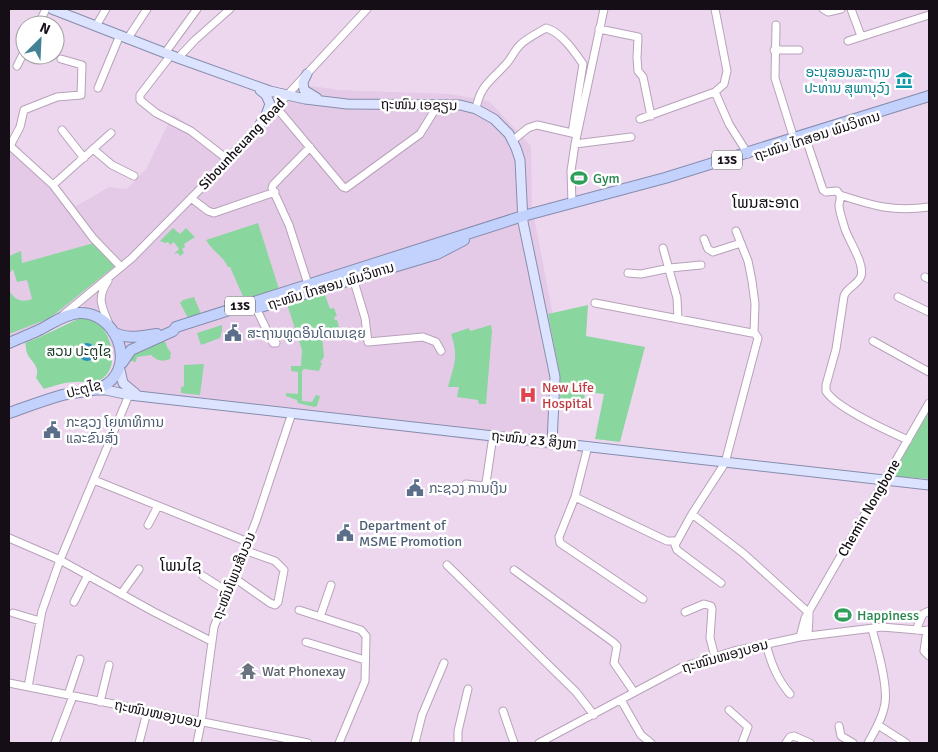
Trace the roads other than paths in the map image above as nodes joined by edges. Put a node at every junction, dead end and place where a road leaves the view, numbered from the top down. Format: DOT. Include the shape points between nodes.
graph roads {
  1 [pos="52,9"];
  2 [pos="106,9"];
  3 [pos="147,9"];
  4 [pos="197,9"];
  5 [pos="230,9"];
  6 [pos="367,9"];
  7 [pos="604,9"];
  8 [pos="715,9"];
  9 [pos="822,9"];
  10 [pos="841,9"];
  11 [pos="851,9"];
  12 [pos="929,15"];
  13 [pos="776,25"];
  14 [pos="96,26"];
  15 [pos="599,29"];
  16 [pos="861,36"];
  17 [pos="124,37"];
  18 [pos="848,41"];
  19 [pos="774,50"];
  20 [pos="799,50"];
  21 [pos="171,56"];
  22 [pos="65,60"];
  23 [pos="307,74"];
  24 [pos="251,85"];
  25 [pos="98,88"];
  26 [pos="715,92"];
  27 [pos="288,95"];
  28 [pos="929,96"];
  29 [pos="929,101"];
  30 [pos="328,102"];
  31 [pos="438,105"];
  32 [pos="276,107"];
  33 [pos="476,109"];
  34 [pos="651,116"];
  35 [pos="640,119"];
  36 [pos="260,124"];
  37 [pos="62,130"];
  38 [pos="111,133"];
  39 [pos="574,134"];
  40 [pos="631,137"];
  41 [pos="794,139"];
  42 [pos="806,139"];
  43 [pos="512,140"];
  44 [pos="575,144"];
  45 [pos="9,146"];
  46 [pos="310,147"];
  47 [pos="93,149"];
  48 [pos="748,154"];
  49 [pos="84,158"];
  50 [pos="227,159"];
  51 [pos="134,176"];
  52 [pos="53,185"];
  53 [pos="275,192"];
  54 [pos="840,196"];
  55 [pos="191,198"];
  56 [pos="572,204"];
  57 [pos="929,207"];
  58 [pos="523,219"];
  59 [pos="736,231"];
  60 [pos="704,239"];
  61 [pos="742,243"];
  62 [pos="663,248"];
  63 [pos="701,265"];
  64 [pos="120,267"];
  65 [pos="670,268"];
  66 [pos="628,273"];
  67 [pos="113,274"];
  68 [pos="353,278"];
  69 [pos="308,284"];
  70 [pos="898,297"];
  71 [pos="595,303"];
  72 [pos="256,308"];
  73 [pos="929,312"];
  74 [pos="212,318"];
  75 [pos="678,319"];
  76 [pos="55,322"];
  77 [pos="111,330"];
  78 [pos="173,331"];
  79 [pos="754,332"];
  80 [pos="874,341"];
  81 [pos="9,343"];
  82 [pos="276,343"];
  83 [pos="441,351"];
  84 [pos="121,367"];
  85 [pos="929,372"];
  86 [pos="90,390"];
  87 [pos="134,395"];
  88 [pos="929,403"];
  89 [pos="9,413"];
  90 [pos="292,413"];
  91 [pos="493,436"];
  92 [pos="908,440"];
  93 [pos="552,443"];
  94 [pos="588,446"];
  95 [pos="725,462"];
  96 [pos="94,480"];
  97 [pos="886,480"];
  98 [pos="466,484"];
  99 [pos="929,485"];
  100 [pos="575,497"];
  101 [pos="158,506"];
  102 [pos="692,514"];
  103 [pos="148,525"];
  104 [pos="9,538"];
  105 [pos="676,541"];
  106 [pos="248,542"];
  107 [pos="244,550"];
  108 [pos="60,560"];
  109 [pos="447,565"];
  110 [pos="139,569"];
  111 [pos="514,570"];
  112 [pos="88,575"];
  113 [pos="202,576"];
  114 [pos="233,578"];
  115 [pos="721,583"];
  116 [pos="331,585"];
  117 [pos="228,592"];
  118 [pos="121,594"];
  119 [pos="643,599"];
  120 [pos="74,602"];
  121 [pos="299,610"];
  122 [pos="929,611"];
  123 [pos="685,612"];
  124 [pos="13,613"];
  125 [pos="807,616"];
  126 [pos="320,617"];
  127 [pos="40,621"];
  128 [pos="872,628"];
  129 [pos="916,630"];
  130 [pos="928,630"];
  131 [pos="808,636"];
  132 [pos="800,637"];
  133 [pos="786,640"];
  134 [pos="211,641"];
  135 [pos="306,642"];
  136 [pos="766,644"];
  137 [pos="929,656"];
  138 [pos="715,657"];
  139 [pos="80,659"];
  140 [pos="366,660"];
  141 [pos="444,663"];
  142 [pos="109,665"];
  143 [pos="9,683"];
  144 [pos="28,687"];
  145 [pos="468,689"];
  146 [pos="634,692"];
  147 [pos="790,694"];
  148 [pos="71,696"];
  149 [pos="621,700"];
  150 [pos="100,702"];
  151 [pos="729,710"];
  152 [pos="503,711"];
  153 [pos="147,712"];
  154 [pos="594,715"];
  155 [pos="201,723"];
  156 [pos="878,725"];
  157 [pos="840,726"];
  158 [pos="55,743"];
  159 [pos="139,743"];
  160 [pos="196,743"];
  161 [pos="304,743"];
  162 [pos="339,743"];
  163 [pos="415,743"];
  164 [pos="458,743"];
  165 [pos="514,743"];
  166 [pos="539,743"];
  167 [pos="651,743"];
  168 [pos="742,743"];
  169 [pos="786,743"];
  170 [pos="810,743"];
  171 [pos="853,743"];
  172 [pos="868,743"];
  173 [pos="906,743"];
  1 -- 14 [label="main road, ຖະໜົນ ເອຊຽນ"];
  2 -- 14 [label="street"];
  3 -- 17 [label="street"];
  4 -- 21 [label="street"];
  5 -- 21 [label="street"];
  6 -- 23 [label="street, Sibounheuang Road"];
  7 -- 15 [label="street"];
  8 -- 26 [label="street" via="726,71 724,84"];
  9 -- 10 [label="street" via="828,12"];
  11 -- 16 [label="street"];
  12 -- 16 [label="street"];
  13 -- 19 [label="street"];
  14 -- 17 [label="main road, ຖະໜົນ ເອຊຽນ"];
  15 -- 34 [label="street" via="638,37 638,72 644,80"];
  15 -- 39 [label="street"];
  16 -- 18 [label="street"];
  17 -- 21 [label="main road, ຖະໜົນ ເອຊຽນ"];
  17 -- 25 [label="street"];
  19 -- 20 [label="street"];
  19 -- 41 [label="street" via="775,78"];
  21 -- 24 [label="main road, ຖະໜົນ ເອຊຽນ"];
  21 -- 50 [label="street" via="140,95 140,100 191,131"];
  22 -- 45 [label="street" via="82,65 81,95 57,97 24,110 20,127"];
  23 -- 27 [label="street, Sibounheuang Road"];
  23 -- 30 [label="main road" via="304,90"];
  24 -- 27 [label="main road, ຖະໜົນ ເອຊຽນ"];
  24 -- 36 [label="main road" via="269,99 269,110"];
  26 -- 34 [label="street"];
  26 -- 48 [label="street" via="729,124"];
  27 -- 30 [label="main road, ຖະໜົນ ເອຊຽນ"];
  27 -- 32 [label="street, Sibounheuang Road"];
  28 -- 41 [label="highway, ຖະໜົນ ໄກສອນ ພົມວິຫານ / 13S"];
  29 -- 42 [label="highway, ຖະໜົນ ໄກສອນ ພົມວິຫານ / 13S"];
  30 -- 31 [label="main road, ຖະໜົນ ເອຊຽນ"];
  31 -- 33 [label="main road, ຖະໜົນ ເອຊຽນ"];
  31 -- 46 [label="street" via="420,134 346,188"];
  32 -- 36 [label="street, Sibounheuang Road"];
  32 -- 46 [label="street"];
  33 -- 39 [label="street" via="481,90 507,64 521,44 546,28 552,29 583,64"];
  33 -- 43 [label="main road, ຖະໜົນ ເອຊຽນ" via="494,119"];
  34 -- 35 [label="street"];
  36 -- 50 [label="street, Sibounheuang Road"];
  37 -- 49 [label="street"];
  38 -- 47 [label="street"];
  39 -- 43 [label="street" via="537,125"];
  39 -- 44 [label="street"];
  40 -- 44 [label="street"];
  41 -- 48 [label="highway, ຖະໜົນ ໄກສອນ ພົມວິຫານ / 13S"];
  42 -- 54 [label="street" via="821,189 837,191"];
  42 -- 58 [label="highway, ຖະໜົນ ໄກສອນ ພົມວິຫານ / 13S" via="660,184"];
  43 -- 58 [label="main road, ຖະໜົນ ເອຊຽນ" via="520,160"];
  44 -- 56 [label="street" via="571,171"];
  45 -- 52 [label="street"];
  46 -- 53 [label="street" via="273,185"];
  47 -- 49 [label="street"];
  47 -- 51 [label="street" via="112,165"];
  48 -- 56 [label="highway, ຖະໜົນ ໄກສອນ ພົມວິຫານ / 13S"];
  49 -- 52 [label="street"];
  50 -- 55 [label="street, Sibounheuang Road"];
  52 -- 64 [label="street" via="93,238"];
  53 -- 55 [label="street" via="214,213"];
  53 -- 69 [label="street"];
  54 -- 57 [label="street" via="892,209"];
  54 -- 92 [label="street" via="846,230 862,272 858,282 845,293 826,391 859,416"];
  55 -- 64 [label="street, Sibounheuang Road"];
  56 -- 58 [label="highway, ຖະໜົນ ໄກສອນ ພົມວິຫານ / 13S"];
  58 -- 68 [label="highway, ຖະໜົນ ໄກສອນ ພົມວິຫານ / 13S" via="466,238 437,254"];
  58 -- 69 [label="highway, ຖະໜົນ ໄກສອນ ພົມວິຫານ / 13S"];
  58 -- 93 [label="main road, ຖະໜົນ ເອຊຽນ" via="555,377"];
  59 -- 61 [label="street"];
  60 -- 61 [label="street" via="713,252"];
  61 -- 79 [label="street" via="754,297"];
  62 -- 65 [label="street"];
  63 -- 65 [label="street"];
  64 -- 67 [label="street, Sibounheuang Road"];
  65 -- 66 [label="street" via="641,274"];
  65 -- 75 [label="street"];
  67 -- 76 [label="street, Sibounheuang Road"];
  67 -- 77 [label="street, Sibounheuang Road" via="101,295"];
  68 -- 72 [label="highway, ຖະໜົນ ໄກສອນ ພົມວິຫານ / 13S"];
  68 -- 83 [label="street" via="365,318 368,342 423,337 436,342"];
  69 -- 74 [label="highway, ຖະໜົນ ໄກສອນ ພົມວິຫານ / 13S"];
  70 -- 73 [label="street"];
  71 -- 75 [label="street"];
  72 -- 74 [label="highway, ຖະໜົນ ໄກສອນ ພົມວິຫານ / 13S"];
  72 -- 82 [label="street" via="273,343"];
  74 -- 78 [label="highway, ຖະໜົນ ໄກສອນ ພົມວິຫານ / 13S"];
  75 -- 79 [label="street"];
  76 -- 77 [label="highway, 13S" via="80,313 95,316"];
  76 -- 81 [label="highway, 13S"];
  77 -- 78 [label="highway, 13S" via="133,338"];
  77 -- 84 [label="highway" via="119,344"];
  78 -- 84 [label="highway, 13S" via="131,350"];
  79 -- 95 [label="street" via="758,338"];
  80 -- 85 [label="street"];
  84 -- 86 [label="highway, ປະຕູໄຊ / 13S" via="107,384"];
  84 -- 87 [label="main road" via="123,383"];
  86 -- 87 [label="main road, ຖະໜົນ 23 ສິງຫາ"];
  86 -- 89 [label="highway, ປະຕູໄຊ / 13S" via="60,395"];
  87 -- 90 [label="main road, ຖະໜົນ 23 ສິງຫາ"];
  87 -- 96 [label="street"];
  88 -- 92 [label="street, Chemin Nongbone"];
  90 -- 91 [label="main road, ຖະໜົນ 23 ສິງຫາ"];
  90 -- 106 [label="street, ຖະໜົນໂພນສີນວນ"];
  91 -- 93 [label="main road, ຖະໜົນ 23 ສິງຫາ"];
  91 -- 98 [label="street" via="486,483 483,486"];
  92 -- 97 [label="street, Chemin Nongbone"];
  93 -- 94 [label="main road, ຖະໜົນ 23 ສິງຫາ"];
  94 -- 95 [label="main road, ຖະໜົນ 23 ສິງຫາ"];
  94 -- 100 [label="street"];
  95 -- 97 [label="main road, ຖະໜົນ 23 ສິງຫາ"];
  95 -- 102 [label="street"];
  96 -- 101 [label="street"];
  96 -- 108 [label="street"];
  97 -- 99 [label="main road, ຖະໜົນ 23 ສິງຫາ"];
  97 -- 125 [label="street, Chemin Nongbone"];
  100 -- 105 [label="street" via="667,541"];
  100 -- 119 [label="street" via="559,537 560,543"];
  101 -- 103 [label="street"];
  101 -- 106 [label="street"];
  102 -- 105 [label="street"];
  102 -- 125 [label="street" via="743,553"];
  104 -- 108 [label="street"];
  105 -- 115 [label="street" via="677,550"];
  106 -- 107 [label="street, ຖະໜົນໂພນສີນວນ"];
  107 -- 114 [label="street, ຖະໜົນໂພນສີນວນ"];
  107 -- 114 [label="street" via="273,560 284,570 278,602 272,604"];
  108 -- 112 [label="street"];
  108 -- 127 [label="street"];
  109 -- 154 [label="street" via="576,692"];
  110 -- 118 [label="street"];
  111 -- 146 [label="street" via="614,642 617,646 614,663"];
  112 -- 118 [label="street"];
  112 -- 120 [label="street"];
  113 -- 117 [label="street"];
  114 -- 117 [label="street, ຖະໜົນໂພນສີນວນ"];
  116 -- 126 [label="street"];
  117 -- 134 [label="street, ຖະໜົນໂພນສີນວນ"];
  118 -- 134 [label="street"];
  121 -- 126 [label="street"];
  122 -- 129 [label="street" via="923,614"];
  123 -- 138 [label="street" via="704,604 710,606 710,638"];
  124 -- 127 [label="street"];
  125 -- 131 [label="street, Chemin Nongbone"];
  125 -- 132 [label="street, Chemin Nongbone"];
  125 -- 133 [label="street"];
  126 -- 140 [label="street" via="364,632"];
  127 -- 144 [label="street"];
  128 -- 129 [label="street, ຖະໜົນໜອງບອນ"];
  128 -- 131 [label="street, ຖະໜົນໜອງບອນ"];
  128 -- 156 [label="street" via="882,668 885,702"];
  129 -- 130 [label="street, ຖະໜົນໜອງບອນ"];
  130 -- 137 [label="street" via="924,651"];
  131 -- 132 [label="street, ຖະໜົນໜອງບອນ"];
  132 -- 133 [label="street, ຖະໜົນໜອງບອນ"];
  133 -- 136 [label="street, ຖະໜົນໜອງບອນ"];
  134 -- 155 [label="street, ຖະໜົນໂພນສີນວນ"];
  135 -- 140 [label="street"];
  136 -- 138 [label="street, ຖະໜົນໜອງບອນ"];
  136 -- 147 [label="street" via="779,679"];
  138 -- 146 [label="street, ຖະໜົນໜອງບອນ" via="682,667"];
  139 -- 148 [label="street"];
  140 -- 162 [label="street" via="365,681"];
  141 -- 163 [label="street" via="422,715"];
  142 -- 150 [label="street"];
  143 -- 144 [label="street, ຖະໜົນໜອງບອນ"];
  144 -- 148 [label="street, ຖະໜົນໜອງບອນ"];
  145 -- 164 [label="street"];
  146 -- 149 [label="street, ຖະໜົນໜອງບອນ"];
  148 -- 150 [label="street, ຖະໜົນໜອງບອນ"];
  148 -- 158 [label="street"];
  149 -- 154 [label="street, ຖະໜົນໜອງບອນ"];
  149 -- 167 [label="street" via="641,735"];
  150 -- 153 [label="street, ຖະໜົນໜອງບອນ"];
  151 -- 168 [label="street" via="748,728"];
  152 -- 165 [label="street"];
  153 -- 155 [label="street, ຖະໜົນໜອງບອນ"];
  153 -- 159 [label="street"];
  154 -- 166 [label="street, ຖະໜົນໜອງບອນ"];
  155 -- 160 [label="street, ຖະໜົນໂພນສີນວນ"];
  155 -- 161 [label="street, ຖະໜົນໜອງບອນ"];
  156 -- 172 [label="street"];
  156 -- 173 [label="street"];
  157 -- 171 [label="street" via="841,736"];
  169 -- 170 [label="street" via="794,736"];
}
